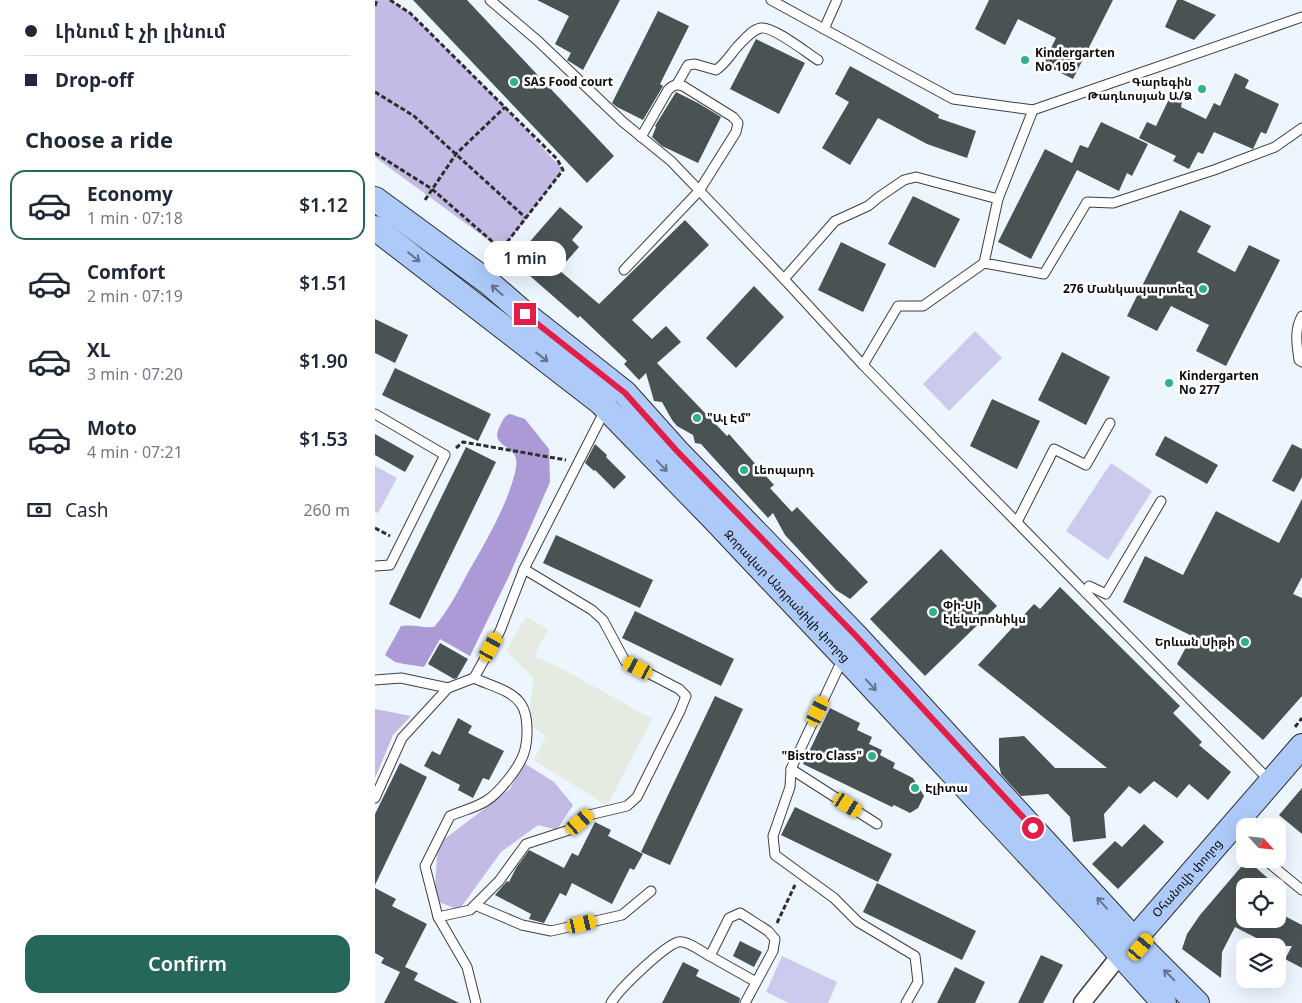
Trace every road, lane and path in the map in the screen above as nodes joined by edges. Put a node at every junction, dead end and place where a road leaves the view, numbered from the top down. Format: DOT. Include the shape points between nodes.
graph roads {
  1 [pos="377,0"];
  2 [pos="390,0"];
  3 [pos="490,0"];
  4 [pos="771,0"];
  5 [pos="837,0"];
  6 [pos="375,6"];
  7 [pos="1302,17"];
  8 [pos="824,30"];
  9 [pos="818,60"];
  10 [pos="677,84"];
  11 [pos="375,92"];
  12 [pos="505,107"];
  13 [pos="1033,110"];
  14 [pos="1302,128"];
  15 [pos="641,137"];
  16 [pos="375,153"];
  17 [pos="456,154"];
  18 [pos="432,189"];
  19 [pos="699,191"];
  20 [pos="999,199"];
  21 [pos="375,200"];
  22 [pos="425,200"];
  23 [pos="527,218"];
  24 [pos="375,228"];
  25 [pos="502,250"];
  26 [pos="495,259"];
  27 [pos="983,263"];
  28 [pos="624,270"];
  29 [pos="784,279"];
  30 [pos="1302,316"];
  31 [pos="1302,362"];
  32 [pos="863,365"];
  33 [pos="615,401"];
  34 [pos="375,414"];
  35 [pos="1110,423"];
  36 [pos="445,456"];
  37 [pos="578,462"];
  38 [pos="1161,501"];
  39 [pos="1017,522"];
  40 [pos="375,566"];
  41 [pos="524,569"];
  42 [pos="1086,593"];
  43 [pos="850,646"];
  44 [pos="474,678"];
  45 [pos="375,680"];
  46 [pos="448,688"];
  47 [pos="1302,746"];
  48 [pos="1302,760"];
  49 [pos="791,769"];
  50 [pos="1274,785"];
  51 [pos="375,798"];
  52 [pos="1251,818"];
  53 [pos="877,824"];
  54 [pos="1236,837"];
  55 [pos="1275,868"];
  56 [pos="800,873"];
  57 [pos="1302,890"];
  58 [pos="651,891"];
  59 [pos="475,904"];
  60 [pos="438,917"];
  61 [pos="772,935"];
  62 [pos="1131,951"];
  63 [pos="710,956"];
  64 [pos="756,982"];
  65 [pos="476,1003"];
  66 [pos="611,1003"];
  67 [pos="745,1003"];
  68 [pos="906,1003"];
  69 [pos="1082,1003"];
  70 [pos="1164,1003"];
  71 [pos="1197,1003"];
  1 -- 6 [label="path"];
  2 -- 12 [label="path" via="410,13"];
  3 -- 15 [label="lane"];
  4 -- 8 [label="lane"];
  5 -- 8 [label="lane"];
  7 -- 13 [label="lane"];
  8 -- 13 [label="lane" via="953,99"];
  9 -- 10 [label="lane" via="763,28 753,31 717,70 688,65"];
  10 -- 15 [label="lane" via="668,90"];
  10 -- 19 [label="lane" via="733,116 738,123 736,132"];
  11 -- 17 [label="path" via="413,116"];
  12 -- 17 [label="path"];
  12 -- 23 [label="path" via="557,159 563,170"];
  13 -- 20 [label="lane"];
  14 -- 27 [label="lane" via="1275,147 1213,170 1113,203 1087,202 1043,274"];
  15 -- 19 [label="lane" via="671,161"];
  16 -- 18 [label="path"];
  17 -- 18 [label="path"];
  17 -- 23 [label="path"];
  18 -- 22 [label="path"];
  18 -- 25 [label="path"];
  19 -- 28 [label="lane"];
  19 -- 29 [label="lane"];
  20 -- 27 [label="lane"];
  20 -- 29 [label="lane" via="916,177 904,180 868,206 835,222"];
  33 -- 21 [label="main road, Զորավար Անդրանիկի փողոց, one-way" via="488,282"];
  23 -- 25 [label="path"];
  24 -- 33 [label="main road, Զորավար Անդրանիկի փողոց, one-way" via="599,402"];
  25 -- 26 [label="path"];
  27 -- 32 [label="lane" via="923,306 898,306"];
  29 -- 32 [label="lane"];
  30 -- 31 [label="lane" via="1296,334 1299,360"];
  32 -- 39 [label="lane"];
  33 -- 37 [label="lane"];
  33 -- 43 [label="main road, Զորավար Անդրանիկի փողոց" via="712,517"];
  34 -- 36 [label="lane"];
  35 -- 39 [label="lane" via="1086,465 1054,449"];
  36 -- 37 [label="path" via="463,442"];
  36 -- 40 [label="lane" via="391,565"];
  37 -- 41 [label="lane"];
  38 -- 42 [label="lane" via="1106,594 1089,586"];
  39 -- 42 [label="lane"];
  41 -- 44 [label="lane" via="500,631"];
  41 -- 59 [label="lane" via="603,620 625,661 679,689 686,696 637,796 627,806 589,815 572,829 526,844 499,882"];
  42 -- 50 [label="lane"];
  43 -- 49 [label="lane"];
  43 -- 62 [label="main road, Զորավար Անդրանիկի փողոց" via="1086,916"];
  44 -- 46 [label="lane"];
  44 -- 60 [label="lane" via="510,694 521,704 526,735 523,754 508,780 486,801 450,816 425,866"];
  45 -- 46 [label="lane" via="401,678"];
  46 -- 51 [label="lane" via="402,738"];
  47 -- 50 [label="main road, Օհանովի փողոց"];
  48 -- 50 [label="main road, Օհանովի փողոց"];
  49 -- 53 [label="lane"];
  49 -- 56 [label="lane" via="790,787 773,836 775,855"];
  50 -- 52 [label="main road, Օհանովի փողոց"];
  54 -- 62 [label="main road, Օհանովի փողոց"];
  55 -- 57 [label="lane"];
  56 -- 61 [label="path"];
  56 -- 68 [label="lane" via="834,898 858,922 915,956 918,982"];
  58 -- 59 [label="lane" via="622,915 551,931 522,925"];
  59 -- 60 [label="lane" via="469,910"];
  60 -- 65 [label="lane" via="467,966"];
  61 -- 63 [label="lane" via="740,913 729,918"];
  61 -- 64 [label="lane" via="775,939 773,951"];
  62 -- 69 [label="street, Օհանովի փողոց"];
  62 -- 70 [label="main road, Զորավար Անդրանիկի փողոց"];
  71 -- 62 [label="main road, Զորավար Անդրանիկի փողոց, one-way"];
  63 -- 64 [label="lane"];
  63 -- 66 [label="lane" via="679,942 655,956"];
  64 -- 67 [label="lane"];
}
